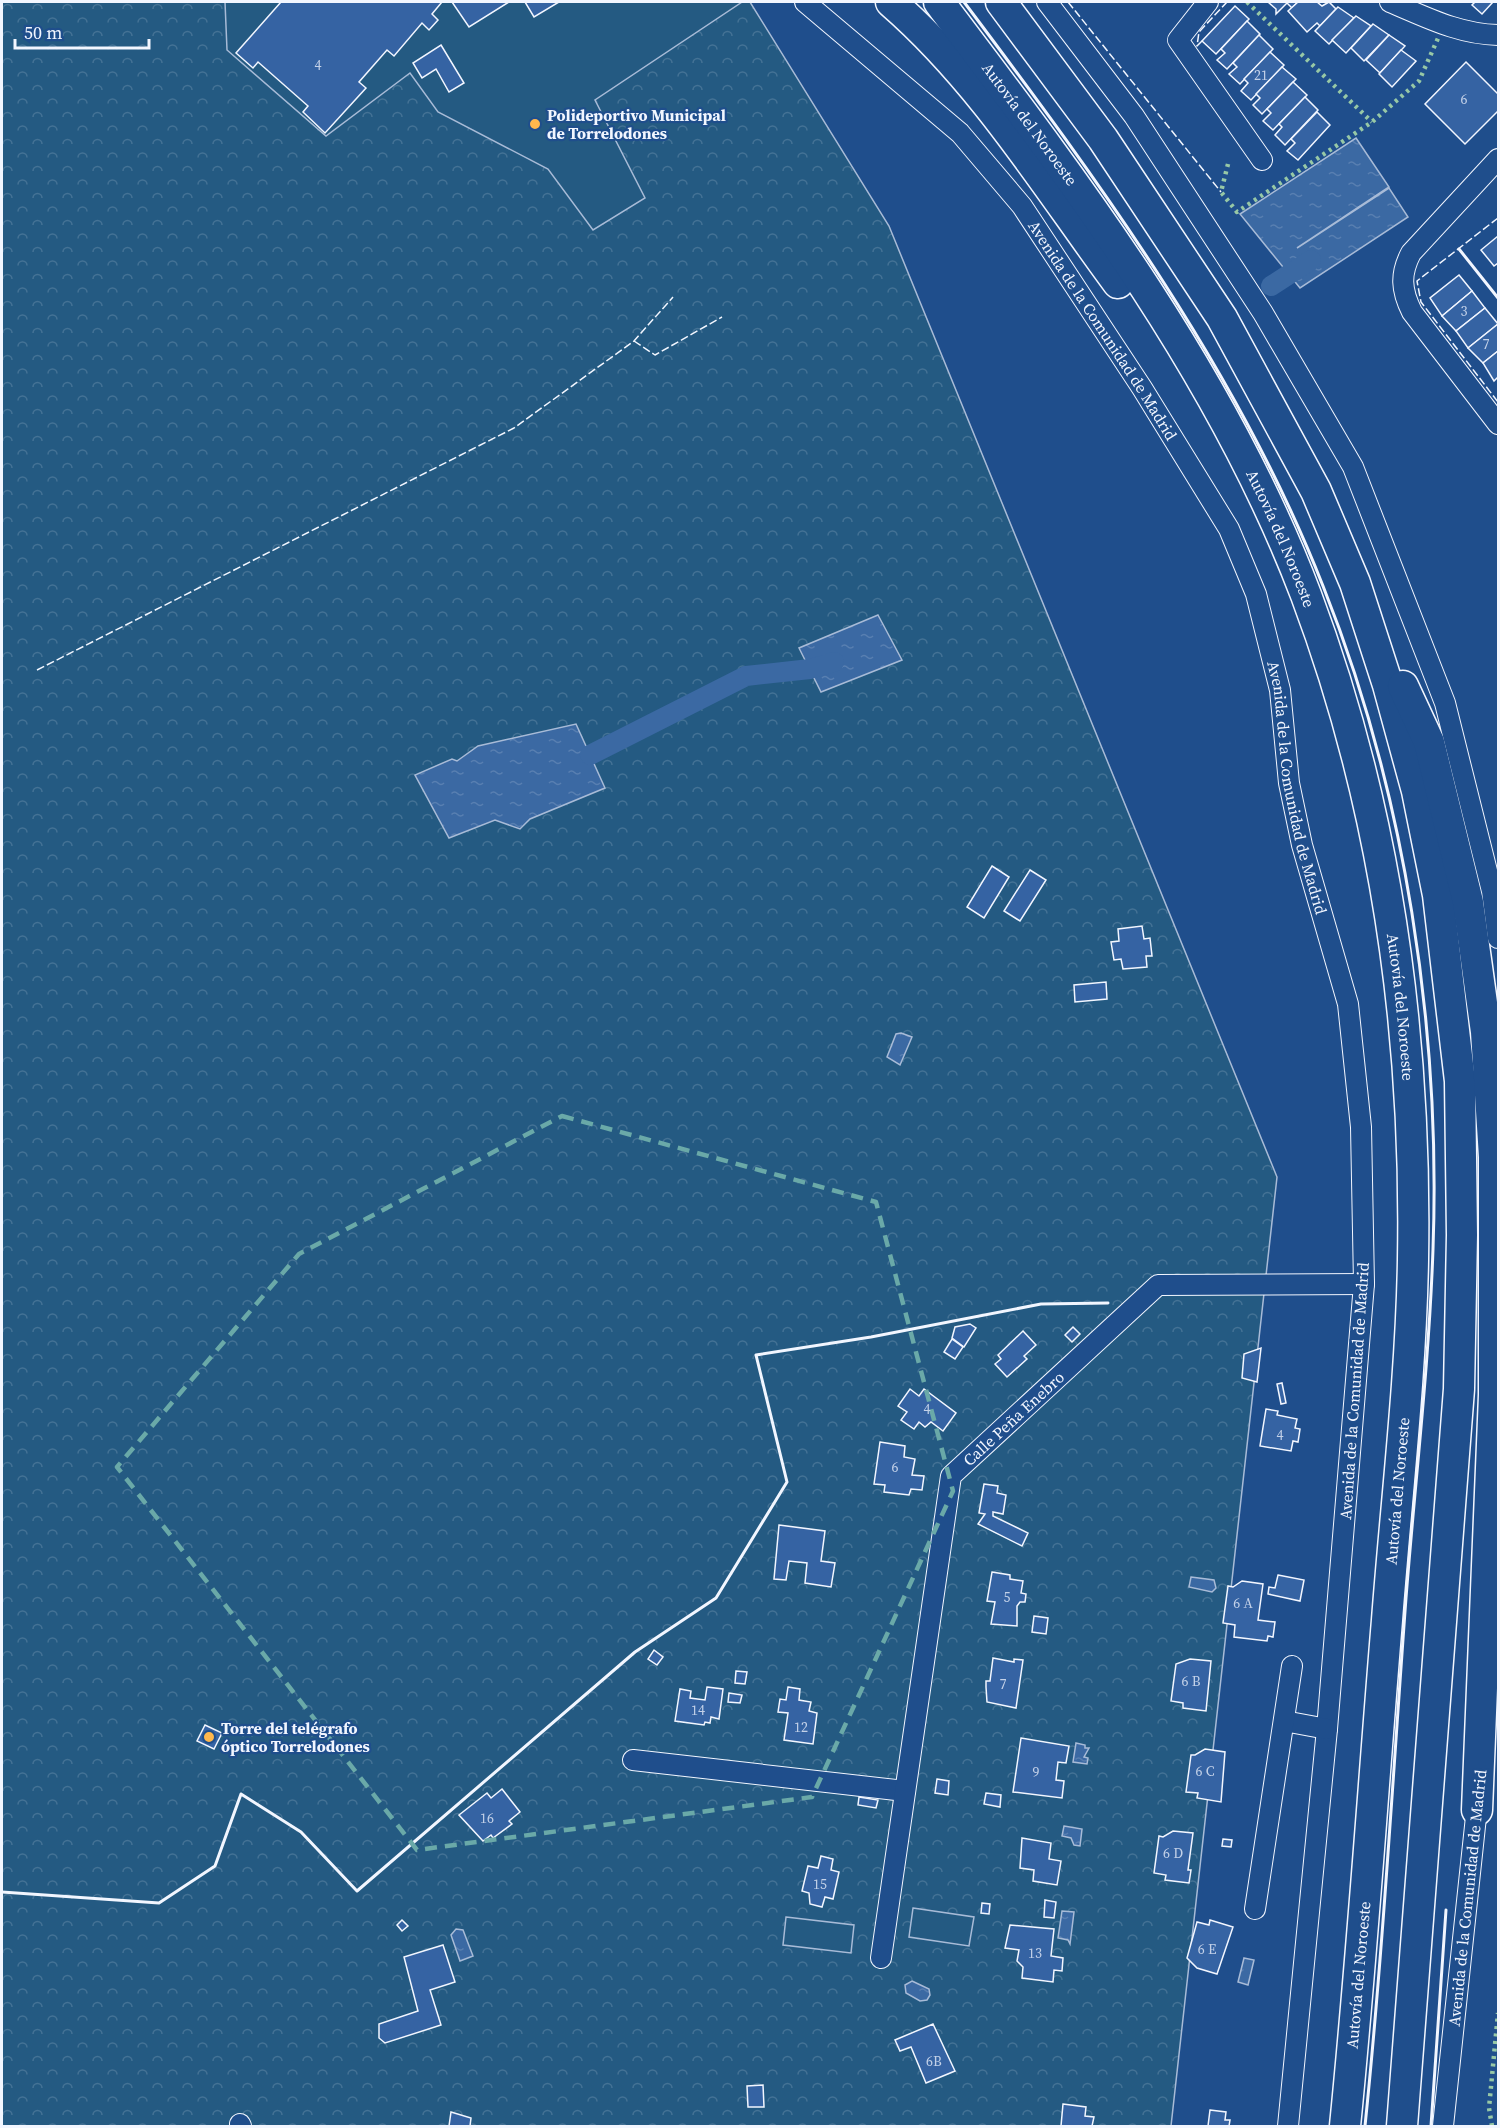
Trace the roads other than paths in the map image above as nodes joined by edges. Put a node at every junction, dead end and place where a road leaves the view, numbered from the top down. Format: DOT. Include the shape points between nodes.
graph roads {
  1 [pos="805,2"];
  2 [pos="891,2"];
  3 [pos="939,2"];
  4 [pos="1001,2"];
  5 [pos="1047,2"];
  6 [pos="1208,2"];
  7 [pos="1390,2"];
  8 [pos="1498,34"];
  9 [pos="1498,159"];
  10 [pos="1262,160"];
  11 [pos="1498,424"];
  12 [pos="1248,464"];
  13 [pos="1355,583"];
  14 [pos="1498,938"];
  15 [pos="1364,1284"];
  16 [pos="1498,1634"];
  17 [pos="1293,1666"];
  18 [pos="1284,1721"];
  19 [pos="1327,1729"];
  20 [pos="633,1760"];
  21 [pos="904,1791"];
  22 [pos="1477,1810"];
  23 [pos="1255,1909"];
  24 [pos="881,1958"];
  25 [pos="1288,2127"];
  26 [pos="1345,2127"];
  27 [pos="1402,2127"];
  28 [pos="1443,2127"];
  1 -- 15 [label="street, Avenida de la Comunidad de Madrid" via="960,132 1022,206 1229,529 1256,594 1280,690 1289,783 1302,845 1348,1004 1361,1127"];
  2 -- 12 [label="highway" via="927,34 977,91"];
  3 -- 12 [label="highway, Autovía del Noroeste" via="1067,172 1182,345"];
  4 -- 13 [label="highway" via="1103,139 1222,318 1316,492"];
  5 -- 14 [label="street" via="1141,126 1263,313 1353,467 1445,703 1492,891"];
  6 -- 10 [label="street" via="1178,40"];
  7 -- 8 [label="street" via="1456,30"];
  9 -- 11 [label="street" via="1411,253 1402,281 1412,312"];
  12 -- 26 [label="highway, Autovía del Noroeste" via="1305,593 1355,742 1394,927 1411,1088 1413,1262"];
  13 -- 22 [label="highway" via="1429,742 1468,902 1486,1032 1494,1157 1494,1395"];
  13 -- 27 [label="highway" via="1417,791 1438,895 1460,1081 1459,1389"];
  15 -- 19 [label="street, Avenida de la Comunidad de Madrid"];
  15 -- 21 [label="street, Calle Peña Enebro" via="1158,1285 951,1476"];
  16 -- 22 [label="street, Avenida de la Comunidad de Madrid"];
  17 -- 18 [label="street"];
  18 -- 19 [label="street"];
  18 -- 23 [label="street"];
  19 -- 25 [label="street, Avenida de la Comunidad de Madrid"];
  20 -- 21 [label="street"];
  21 -- 24 [label="street, Calle Peña Enebro"];
  22 -- 28 [label="street, Avenida de la Comunidad de Madrid"];
}
